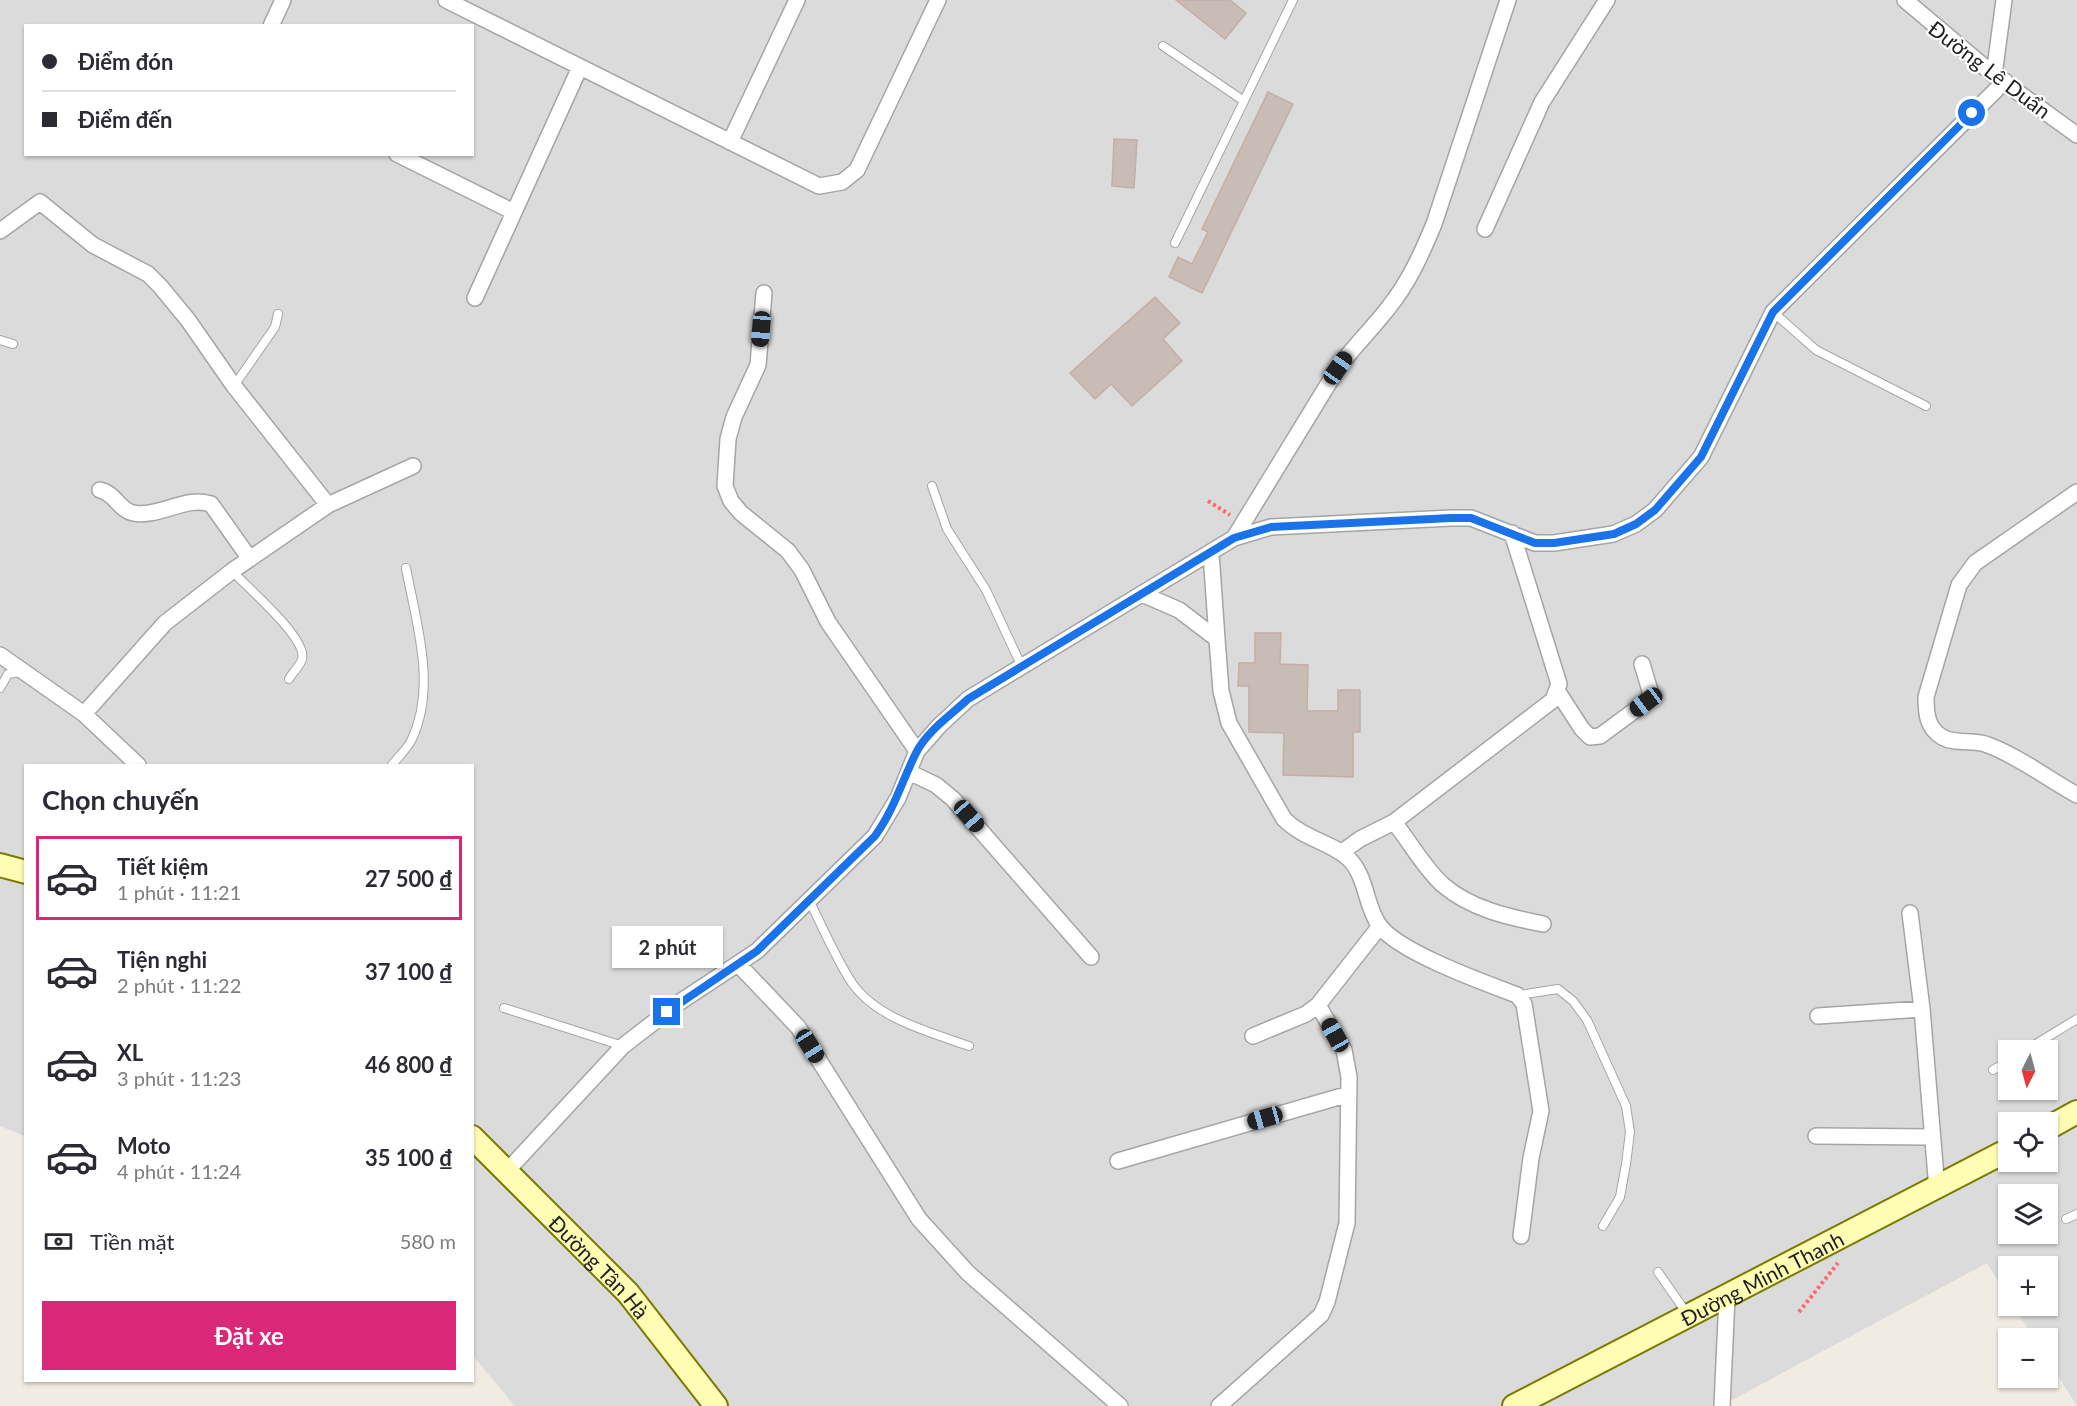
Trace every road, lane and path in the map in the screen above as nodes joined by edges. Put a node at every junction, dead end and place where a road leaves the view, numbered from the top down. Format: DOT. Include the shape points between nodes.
graph roads {
  1 [pos="283,0"];
  2 [pos="446,0"];
  3 [pos="797,0"];
  4 [pos="938,0"];
  5 [pos="1293,0"];
  6 [pos="1508,0"];
  7 [pos="1606,0"];
  8 [pos="1905,0"];
  9 [pos="2004,0"];
  10 [pos="272,24"];
  11 [pos="1163,46"];
  12 [pos="580,67"];
  13 [pos="2000,78"];
  14 [pos="1244,101"];
  15 [pos="2077,135"];
  16 [pos="730,142"];
  17 [pos="401,156"];
  18 [pos="514,212"];
  19 [pos="1485,229"];
  20 [pos="0,231"];
  21 [pos="1175,243"];
  22 [pos="764,293"];
  23 [pos="475,298"];
  24 [pos="1773,312"];
  25 [pos="278,314"];
  26 [pos="0,340"];
  27 [pos="13,344"];
  28 [pos="234,386"];
  29 [pos="1926,406"];
  30 [pos="414,466"];
  31 [pos="932,486"];
  32 [pos="100,490"];
  33 [pos="2077,492"];
  34 [pos="1208,501"];
  35 [pos="328,505"];
  36 [pos="1243,524"];
  37 [pos="1512,533"];
  38 [pos="1234,538"];
  39 [pos="1211,553"];
  40 [pos="250,559"];
  41 [pos="406,568"];
  42 [pos="232,571"];
  43 [pos="1142,594"];
  44 [pos="1216,639"];
  45 [pos="0,655"];
  46 [pos="1642,664"];
  47 [pos="1022,667"];
  48 [pos="22,671"];
  49 [pos="289,679"];
  50 [pos="0,688"];
  51 [pos="1558,692"];
  52 [pos="84,714"];
  53 [pos="917,751"];
  54 [pos="137,764"];
  55 [pos="393,764"];
  56 [pos="909,772"];
  57 [pos="2077,795"];
  58 [pos="1394,822"];
  59 [pos="1342,852"];
  60 [pos="0,865"];
  61 [pos="24,871"];
  62 [pos="809,900"];
  63 [pos="1910,913"];
  64 [pos="1543,924"];
  65 [pos="1380,926"];
  66 [pos="1091,957"];
  67 [pos="739,965"];
  68 [pos="1517,995"];
  69 [pos="1318,1005"];
  70 [pos="504,1008"];
  71 [pos="1922,1009"];
  72 [pos="1818,1016"];
  73 [pos="2074,1021"];
  74 [pos="2077,1031"];
  75 [pos="1253,1036"];
  76 [pos="2043,1040"];
  77 [pos="969,1046"];
  78 [pos="623,1047"];
  79 [pos="1998,1067"];
  80 [pos="1993,1070"];
  81 [pos="1349,1094"];
  82 [pos="2077,1112"];
  83 [pos="2058,1122"];
  84 [pos="1816,1136"];
  85 [pos="1932,1137"];
  86 [pos="474,1139"];
  87 [pos="1998,1155"];
  88 [pos="1118,1161"];
  89 [pos="507,1171"];
  90 [pos="1937,1189"];
  91 [pos="2077,1214"];
  92 [pos="2066,1219"];
  93 [pos="1603,1226"];
  94 [pos="1521,1236"];
  95 [pos="1840,1259"];
  96 [pos="1659,1272"];
  97 [pos="1726,1297"];
  98 [pos="1799,1312"];
  99 [pos="1689,1316"];
  100 [pos="710,1401"];
  101 [pos="1120,1406"];
  102 [pos="1219,1406"];
  103 [pos="1514,1406"];
  104 [pos="1722,1406"];
  1 -- 10 [label="street"];
  2 -- 12 [label="street"];
  3 -- 16 [label="street"];
  4 -- 16 [label="street" via="857,170 842,182 819,186"];
  5 -- 14 [label="lane"];
  6 -- 36 [label="street" via="1423,252 1389,307 1338,368"];
  7 -- 19 [label="street" via="1542,102"];
  8 -- 13 [label="street, Đường Lê Duẩn"];
  9 -- 13 [label="street"];
  11 -- 14 [label="lane"];
  12 -- 16 [label="street"];
  12 -- 18 [label="street"];
  13 -- 15 [label="street, Đường Lê Duẩn"];
  13 -- 24 [label="street"];
  14 -- 21 [label="lane"];
  17 -- 18 [label="street"];
  18 -- 23 [label="street"];
  20 -- 28 [label="street" via="40,202 93,245 148,274 188,320"];
  22 -- 53 [label="street" via="758,365 734,417 728,439 725,486 741,513 788,551 802,570 828,622"];
  24 -- 29 [label="lane" via="1816,350"];
  24 -- 37 [label="street" via="1701,457 1655,510 1614,534 1535,543"];
  25 -- 28 [label="lane" via="276,327"];
  26 -- 27 [label="lane"];
  28 -- 35 [label="street"];
  30 -- 35 [label="street"];
  31 -- 47 [label="lane" via="947,528 986,590"];
  32 -- 40 [label="street" via="109,492 134,514 198,502 211,504"];
  33 -- 57 [label="street" via="1975,562 1959,585 1926,697 1926,714 1931,727 1942,737 1986,744"];
  34 -- 36 [label="path"];
  35 -- 40 [label="street"];
  36 -- 38 [label="street"];
  37 -- 38 [label="street" via="1471,518 1451,518 1271,527"];
  37 -- 51 [label="street" via="1559,684"];
  38 -- 39 [label="street"];
  39 -- 43 [label="street"];
  39 -- 44 [label="street"];
  40 -- 42 [label="street"];
  41 -- 55 [label="lane" via="424,665 423,688 412,740"];
  42 -- 49 [label="lane" via="301,646 302,659"];
  42 -- 52 [label="street" via="165,623"];
  43 -- 44 [label="street" via="1179,610"];
  43 -- 47 [label="street"];
  44 -- 59 [label="street" via="1221,691 1229,723 1284,819 1296,831"];
  45 -- 48 [label="street"];
  46 -- 51 [label="street" via="1651,694 1600,736 1590,738"];
  47 -- 53 [label="street" via="968,699"];
  48 -- 50 [label="lane" via="8,675"];
  48 -- 52 [label="street"];
  51 -- 58 [label="street" via="1553,700"];
  52 -- 54 [label="street"];
  53 -- 56 [label="street"];
  56 -- 62 [label="street" via="888,818 875,836"];
  56 -- 66 [label="street" via="936,785 953,799"];
  58 -- 59 [label="street"];
  58 -- 64 [label="street" via="1452,891 1483,909"];
  59 -- 65 [label="street" via="1358,869"];
  60 -- 61 [label="street"];
  62 -- 67 [label="street"];
  62 -- 77 [label="lane" via="853,985 870,1001 889,1014"];
  63 -- 71 [label="street"];
  65 -- 68 [label="street" via="1391,937 1447,968"];
  65 -- 69 [label="street"];
  67 -- 78 [label="street" via="680,1002"];
  67 -- 101 [label="street" via="798,1027 919,1219 968,1273"];
  68 -- 93 [label="lane" via="1558,989 1573,1001 1587,1020 1626,1106 1630,1132 1620,1197"];
  68 -- 94 [label="street" via="1524,1004 1541,1111"];
  69 -- 75 [label="street"];
  69 -- 81 [label="street" via="1344,1050"];
  70 -- 78 [label="lane"];
  71 -- 72 [label="street"];
  71 -- 85 [label="street"];
  73 -- 74 [label="lane"];
  73 -- 76 [label="lane"];
  78 -- 89 [label="street"];
  79 -- 80 [label="lane"];
  81 -- 88 [label="street"];
  81 -- 102 [label="street" via="1347,1223 1327,1302 1309,1328"];
  82 -- 83 [label="street"];
  84 -- 85 [label="street"];
  85 -- 90 [label="street"];
  86 -- 89 [label="street, Đường Tân Hà"];
  87 -- 90 [label="street, Đường Minh Thanh"];
  89 -- 100 [label="street, Đường Tân Hà" via="628,1293"];
  90 -- 97 [label="street, Đường Minh Thanh"];
  91 -- 92 [label="lane"];
  95 -- 98 [label="path"];
  96 -- 99 [label="lane"];
  97 -- 99 [label="street, Đường Minh Thanh"];
  97 -- 104 [label="street"];
  99 -- 103 [label="street, Đường Minh Thanh"];
}
